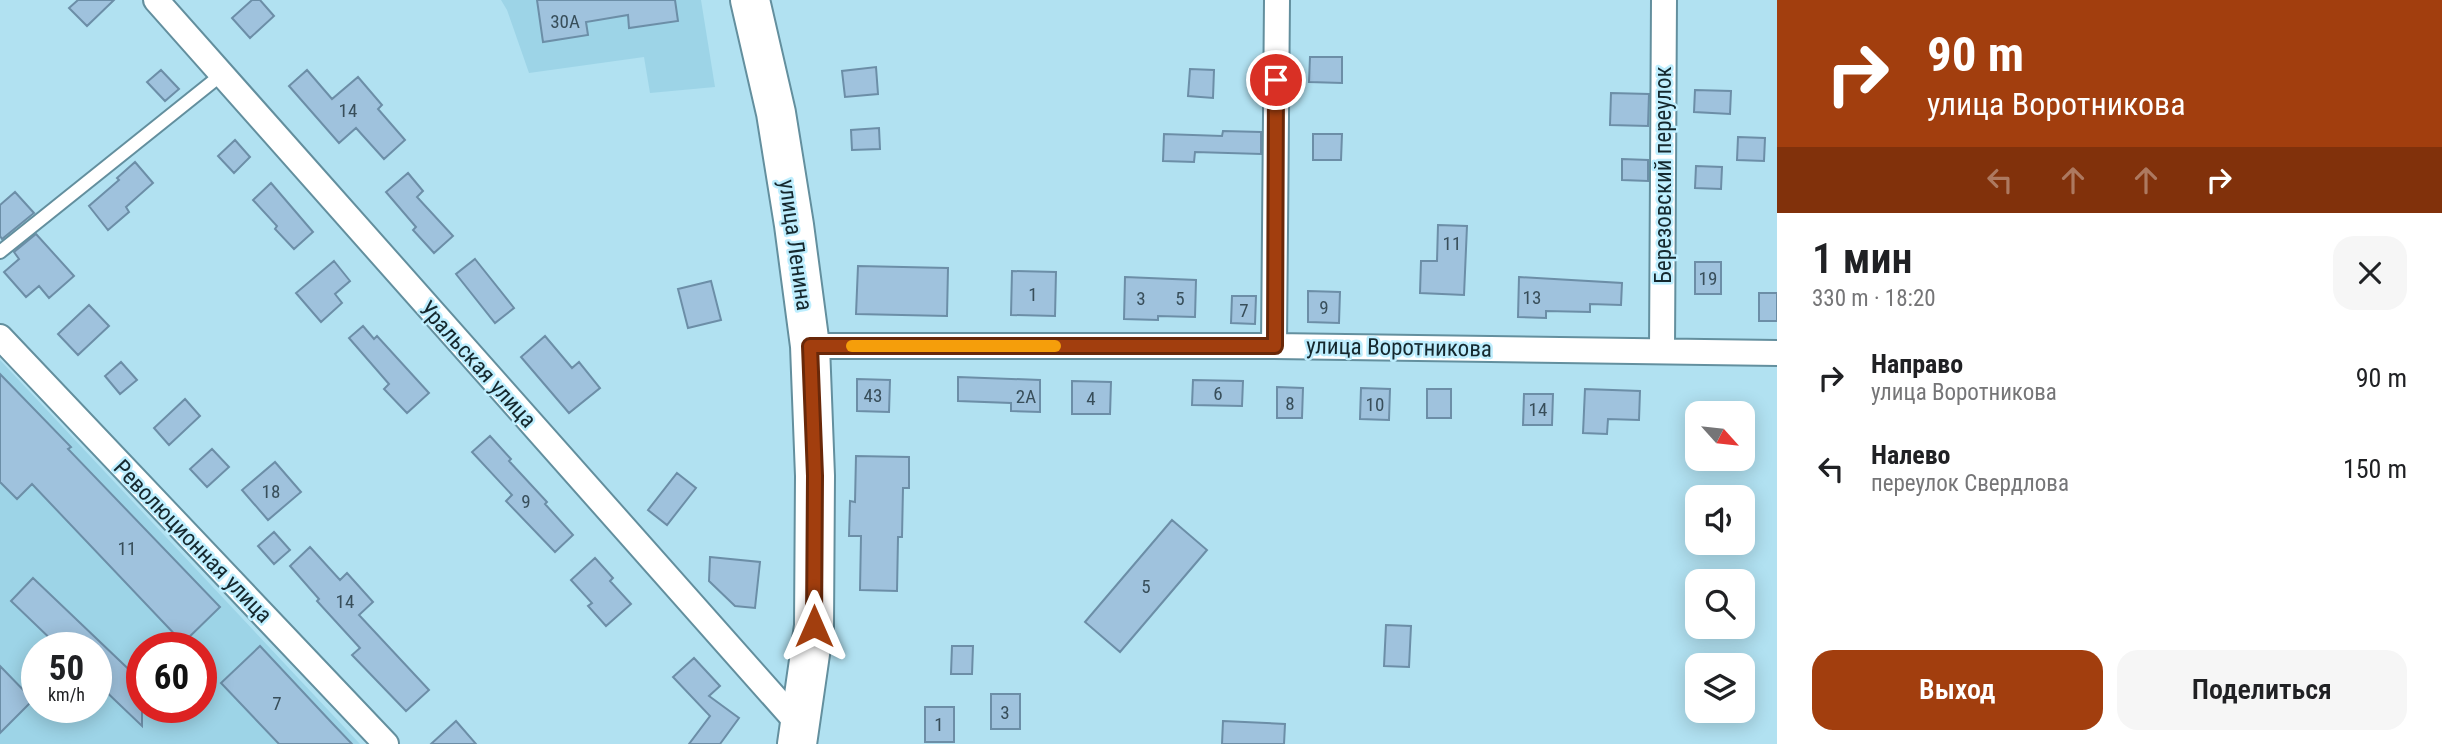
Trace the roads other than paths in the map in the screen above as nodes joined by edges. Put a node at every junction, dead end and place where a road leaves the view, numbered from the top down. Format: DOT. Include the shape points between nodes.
graph roads {
  1 [pos="156,0"];
  2 [pos="750,0"];
  3 [pos="1277,0"];
  4 [pos="1664,0"];
  5 [pos="221,75"];
  6 [pos="0,252"];
  7 [pos="0,337"];
  8 [pos="810,346"];
  9 [pos="1275,346"];
  10 [pos="1662,350"];
  11 [pos="1777,353"];
  12 [pos="799,735"];
  13 [pos="386,744"];
  1 -- 5 [label="street, Уральская улица"];
  2 -- 8 [label="main road, улица Ленина" via="776,113"];
  3 -- 9 [label="street"];
  4 -- 10 [label="street, Березовский переулок"];
  5 -- 6 [label="lane"];
  5 -- 12 [label="street, Уральская улица"];
  7 -- 13 [label="street, Революционная улица"];
  8 -- 9 [label="street, улица Воротникова"];
  8 -- 12 [label="main road, улица Ленина" via="814,626"];
  9 -- 10 [label="street, улица Воротникова"];
  10 -- 11 [label="street, улица Воротникова"];
}
